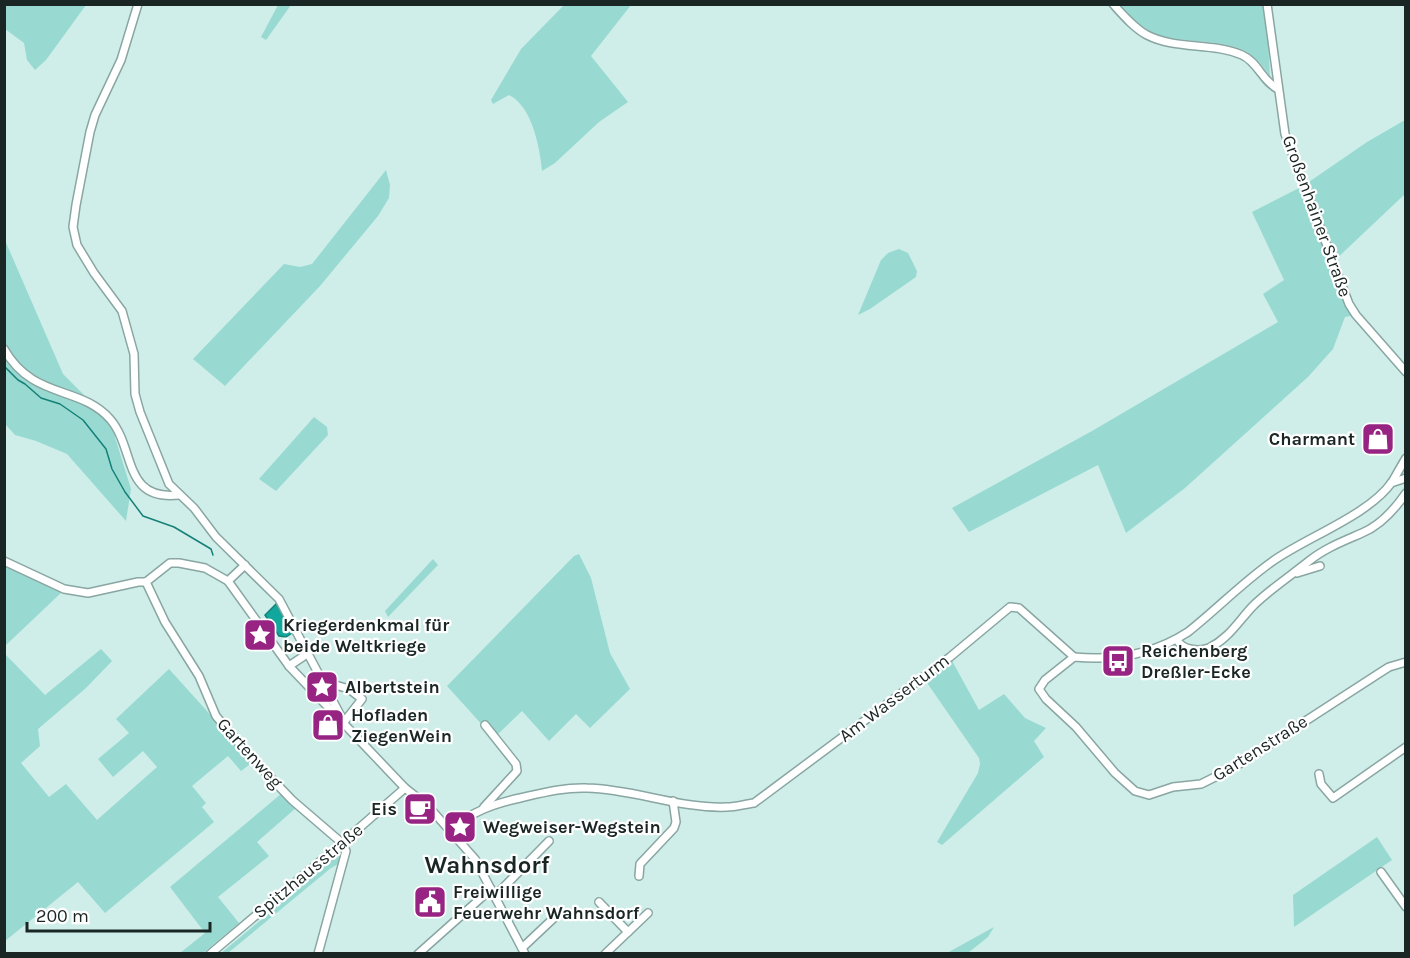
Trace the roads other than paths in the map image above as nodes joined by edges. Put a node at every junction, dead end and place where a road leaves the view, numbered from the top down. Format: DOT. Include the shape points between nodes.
graph roads {
  1 [pos="138,4"];
  2 [pos="1113,4"];
  3 [pos="1267,4"];
  4 [pos="1278,89"];
  5 [pos="4,349"];
  6 [pos="1406,372"];
  7 [pos="1406,458"];
  8 [pos="1406,478"];
  9 [pos="1391,483"];
  10 [pos="1406,493"];
  11 [pos="179,495"];
  12 [pos="4,561"];
  13 [pos="245,565"];
  14 [pos="1320,566"];
  15 [pos="1294,574"];
  16 [pos="228,581"];
  17 [pos="146,582"];
  18 [pos="1177,640"];
  19 [pos="307,654"];
  20 [pos="1074,657"];
  21 [pos="1406,662"];
  22 [pos="289,666"];
  23 [pos="327,690"];
  24 [pos="318,697"];
  25 [pos="344,722"];
  26 [pos="484,725"];
  27 [pos="1406,747"];
  28 [pos="1319,774"];
  29 [pos="405,788"];
  30 [pos="673,801"];
  31 [pos="484,807"];
  32 [pos="450,830"];
  33 [pos="549,841"];
  34 [pos="342,843"];
  35 [pos="1381,872"];
  36 [pos="639,876"];
  37 [pos="493,892"];
  38 [pos="599,902"];
  39 [pos="1406,907"];
  40 [pos="648,913"];
  41 [pos="557,915"];
  42 [pos="628,932"];
  43 [pos="524,951"];
  44 [pos="210,954"];
  45 [pos="318,954"];
  46 [pos="418,954"];
  47 [pos="605,954"];
  1 -- 11 [label="street" via="121,60 90,132 73,227 83,257 122,311 134,354 135,394 140,412 165,476"];
  2 -- 4 [label="street" via="1138,29 1155,39 1239,53"];
  3 -- 4 [label="street, Großenhainer Straße"];
  4 -- 6 [label="street, Großenhainer Straße" via="1289,148 1349,304"];
  5 -- 11 [label="street" via="32,380 101,410 112,421 132,471 145,488 154,495"];
  7 -- 9 [label="street"];
  8 -- 9 [label="street"];
  9 -- 18 [label="street" via="1356,512 1273,561"];
  10 -- 15 [label="street" via="1390,513 1363,533 1327,549"];
  11 -- 13 [label="street"];
  12 -- 17 [label="street" via="64,589 88,593"];
  13 -- 16 [label="street"];
  13 -- 19 [label="street" via="279,599"];
  14 -- 15 [label="street"];
  15 -- 18 [label="street" via="1253,606 1233,632 1209,648 1196,651"];
  16 -- 17 [label="street" via="205,568 179,562 170,563"];
  16 -- 22 [label="street"];
  17 -- 34 [label="street, Gartenweg" via="165,622 199,676 216,716 292,800"];
  18 -- 20 [label="street" via="1158,649 1117,658"];
  19 -- 22 [label="street"];
  19 -- 23 [label="street"];
  20 -- 21 [label="street, Gartenstraße" via="1039,689 1115,773 1135,790 1149,795 1201,784 1233,768 1377,674"];
  20 -- 30 [label="street, Am Wasserturm" via="1019,608 1010,607 950,657 754,803 728,807"];
  22 -- 24 [label="street"];
  23 -- 24 [label="street"];
  23 -- 25 [label="street"];
  23 -- 25 [label="street" via="332,684 337,685 362,699"];
  24 -- 25 [label="street"];
  25 -- 29 [label="street"];
  26 -- 31 [label="street" via="516,764 517,771"];
  27 -- 28 [label="street" via="1333,798 1321,784"];
  29 -- 32 [label="street"];
  29 -- 34 [label="street, Spitzhausstraße"];
  30 -- 31 [label="street, Am Wasserturm" via="588,788 532,795"];
  30 -- 36 [label="street" via="674,828 637,864"];
  31 -- 32 [label="street"];
  32 -- 37 [label="street" via="475,859"];
  33 -- 37 [label="street"];
  34 -- 44 [label="street, Spitzhausstraße"];
  34 -- 45 [label="street" via="346,851"];
  35 -- 39 [label="street"];
  37 -- 43 [label="street"];
  37 -- 46 [label="street"];
  38 -- 42 [label="street"];
  40 -- 42 [label="street"];
  41 -- 43 [label="street"];
  42 -- 47 [label="street"];
}
